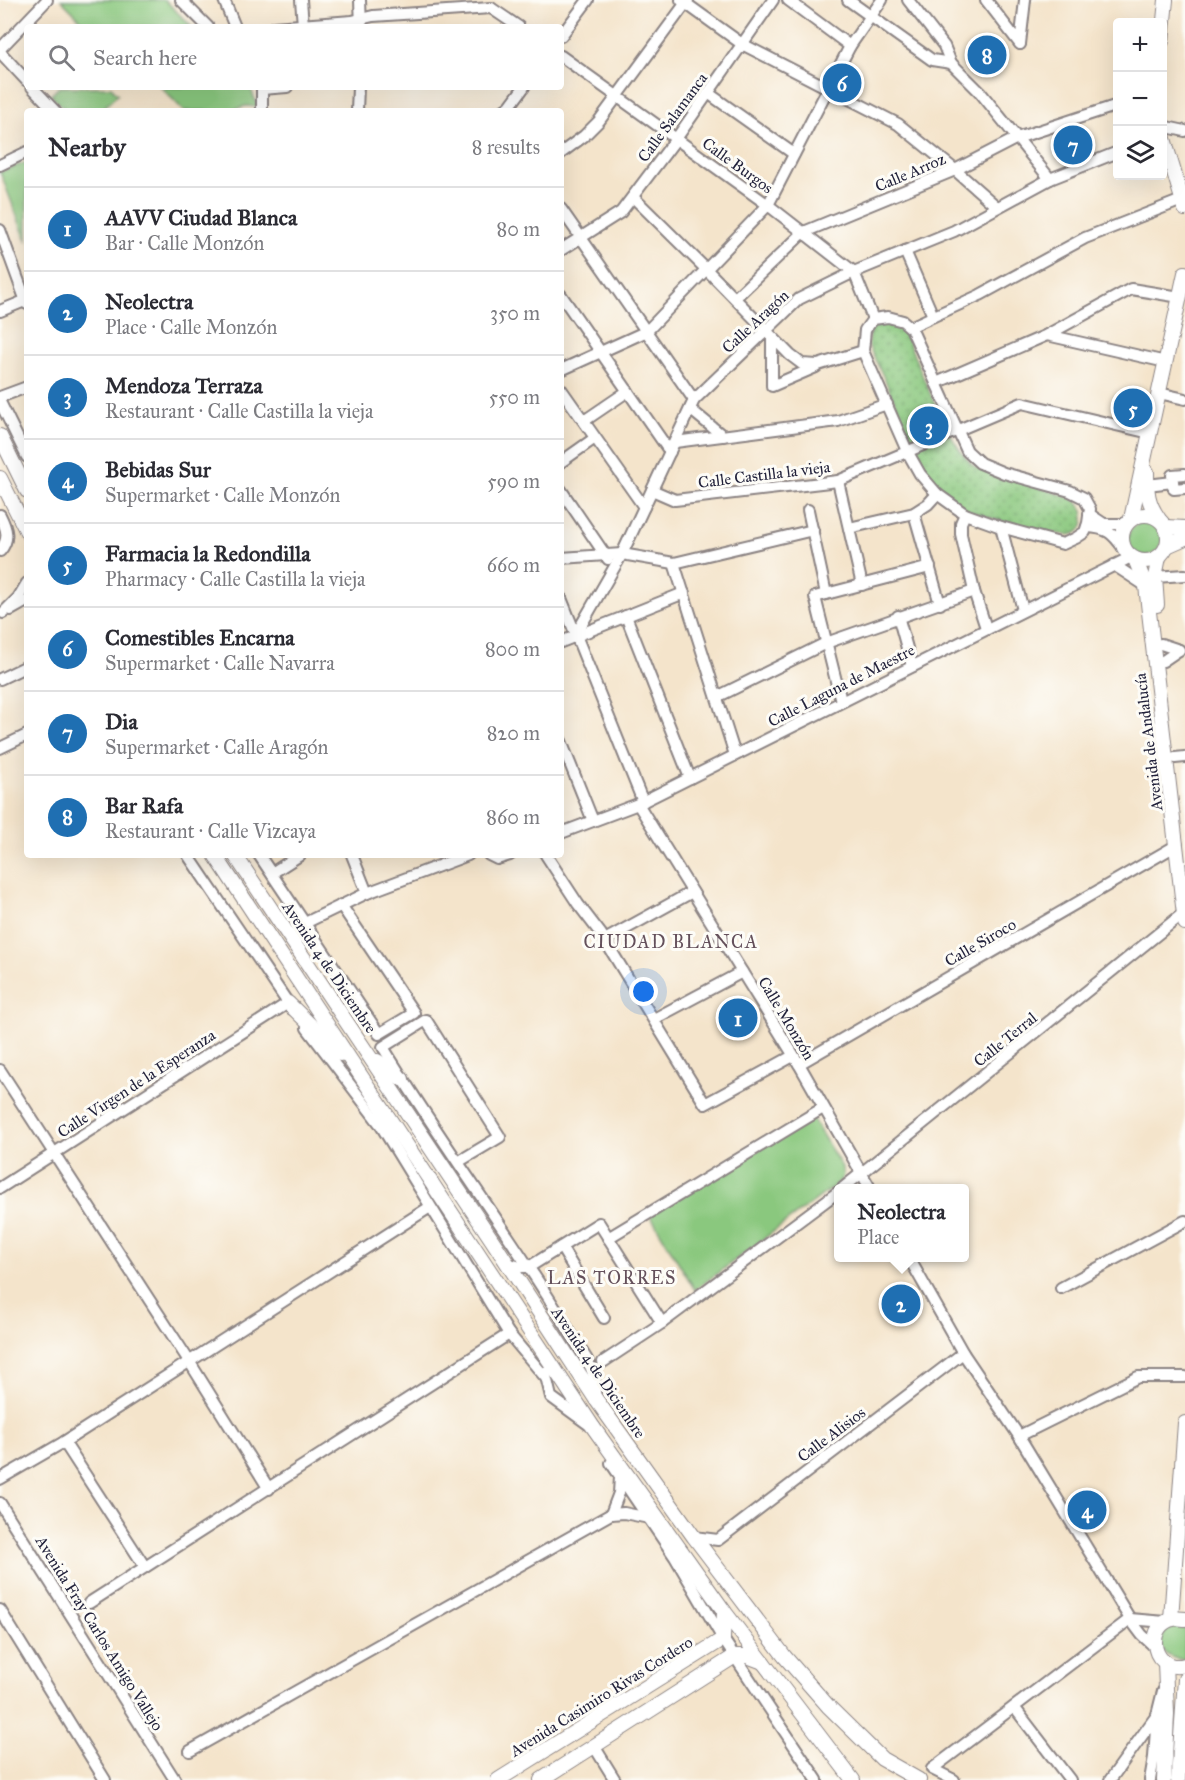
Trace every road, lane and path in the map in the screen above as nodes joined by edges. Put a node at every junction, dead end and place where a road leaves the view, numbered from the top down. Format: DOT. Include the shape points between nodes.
graph roads {
  1 [pos="47,0"];
  2 [pos="181,0"];
  3 [pos="224,0"];
  4 [pos="301,0"];
  5 [pos="360,0"];
  6 [pos="588,0"];
  7 [pos="773,0"];
  8 [pos="788,0"];
  9 [pos="848,0"];
  10 [pos="882,0"];
  11 [pos="908,0"];
  12 [pos="986,0"];
  13 [pos="1024,0"];
  14 [pos="1166,0"];
  15 [pos="685,1"];
  16 [pos="494,4"];
  17 [pos="473,5"];
  18 [pos="871,16"];
  19 [pos="1164,18"];
  20 [pos="361,23"];
  21 [pos="25,24"];
  22 [pos="205,24"];
  23 [pos="234,24"];
  24 [pos="303,24"];
  25 [pos="332,24"];
  26 [pos="516,24"];
  27 [pos="24,25"];
  28 [pos="564,32"];
  29 [pos="742,44"];
  30 [pos="850,45"];
  31 [pos="0,51"];
  32 [pos="564,58"];
  33 [pos="951,63"];
  34 [pos="24,78"];
  35 [pos="827,89"];
  36 [pos="35,90"];
  37 [pos="262,90"];
  38 [pos="358,90"];
  39 [pos="522,90"];
  40 [pos="708,93"];
  41 [pos="617,97"];
  42 [pos="1113,107"];
  43 [pos="52,108"];
  44 [pos="262,108"];
  45 [pos="357,108"];
  46 [pos="507,108"];
  47 [pos="1167,127"];
  48 [pos="1185,131"];
  49 [pos="1017,138"];
  50 [pos="676,139"];
  51 [pos="1167,148"];
  52 [pos="564,151"];
  53 [pos="24,153"];
  54 [pos="794,154"];
  55 [pos="1113,155"];
  56 [pos="0,165"];
  57 [pos="955,170"];
  58 [pos="1050,179"];
  59 [pos="633,197"];
  60 [pos="768,205"];
  61 [pos="1184,205"];
  62 [pos="997,207"];
  63 [pos="564,213"];
  64 [pos="0,230"];
  65 [pos="804,232"];
  66 [pos="580,237"];
  67 [pos="564,248"];
  68 [pos="905,251"];
  69 [pos="708,270"];
  70 [pos="854,272"];
  71 [pos="1185,276"];
  72 [pos="24,294"];
  73 [pos="1180,297"];
  74 [pos="735,298"];
  75 [pos="564,299"];
  76 [pos="24,303"];
  77 [pos="0,311"];
  78 [pos="933,316"];
  79 [pos="873,319"];
  80 [pos="1185,320"];
  81 [pos="910,327"];
  82 [pos="647,331"];
  83 [pos="1173,332"];
  84 [pos="769,334"];
  85 [pos="1047,335"];
  86 [pos="863,351"];
  87 [pos="601,352"];
  88 [pos="1166,362"];
  89 [pos="821,365"];
  90 [pos="564,369"];
  91 [pos="936,383"];
  92 [pos="24,388"];
  93 [pos="628,391"];
  94 [pos="564,393"];
  95 [pos="1159,393"];
  96 [pos="0,397"];
  97 [pos="1185,399"];
  98 [pos="0,402"];
  99 [pos="692,404"];
  100 [pos="887,404"];
  101 [pos="584,421"];
  102 [pos="957,430"];
  103 [pos="0,436"];
  104 [pos="723,436"];
  105 [pos="596,438"];
  106 [pos="1149,439"];
  107 [pos="672,447"];
  108 [pos="24,451"];
  109 [pos="907,451"];
  110 [pos="564,460"];
  111 [pos="1185,474"];
  112 [pos="0,478"];
  113 [pos="838,481"];
  114 [pos="1173,482"];
  115 [pos="24,485"];
  116 [pos="1147,485"];
  117 [pos="1185,488"];
  118 [pos="652,490"];
  119 [pos="564,494"];
  120 [pos="937,494"];
  121 [pos="644,507"];
  122 [pos="808,510"];
  123 [pos="914,513"];
  124 [pos="965,514"];
  125 [pos="1089,514"];
  126 [pos="0,515"];
  127 [pos="1129,521"];
  128 [pos="1162,523"];
  129 [pos="24,525"];
  130 [pos="1000,527"];
  131 [pos="1086,527"];
  132 [pos="849,528"];
  133 [pos="1185,528"];
  134 [pos="813,530"];
  135 [pos="1185,538"];
  136 [pos="0,551"];
  137 [pos="1163,551"];
  138 [pos="622,554"];
  139 [pos="605,555"];
  140 [pos="1130,555"];
  141 [pos="564,558"];
  142 [pos="674,563"];
  143 [pos="1114,565"];
  144 [pos="930,567"];
  145 [pos="614,568"];
  146 [pos="1185,575"];
  147 [pos="1150,581"];
  148 [pos="862,585"];
  149 [pos="24,588"];
  150 [pos="974,591"];
  151 [pos="684,593"];
  152 [pos="826,594"];
  153 [pos="24,603"];
  154 [pos="940,604"];
  155 [pos="564,606"];
  156 [pos="1023,610"];
  157 [pos="1,614"];
  158 [pos="626,616"];
  159 [pos="898,616"];
  160 [pos="986,628"];
  161 [pos="575,636"];
  162 [pos="564,641"];
  163 [pos="826,643"];
  164 [pos="1161,644"];
  165 [pos="1183,649"];
  166 [pos="1163,661"];
  167 [pos="912,666"];
  168 [pos="24,668"];
  169 [pos="0,680"];
  170 [pos="717,697"];
  171 [pos="842,701"];
  172 [pos="24,736"];
  173 [pos="1,745"];
  174 [pos="564,748"];
  175 [pos="735,755"];
  176 [pos="1180,757"];
  177 [pos="690,778"];
  178 [pos="640,803"];
  179 [pos="593,821"];
  180 [pos="564,832"];
  181 [pos="1181,844"];
  182 [pos="190,858"];
  183 [pos="217,858"];
  184 [pos="238,858"];
  185 [pos="261,858"];
  186 [pos="295,858"];
  187 [pos="353,858"];
  188 [pos="460,858"];
  189 [pos="548,858"];
  190 [pos="272,873"];
  191 [pos="692,892"];
  192 [pos="367,893"];
  193 [pos="341,905"];
  194 [pos="1185,916"];
  195 [pos="305,923"];
  196 [pos="605,940"];
  197 [pos="742,972"];
  198 [pos="288,1003"];
  199 [pos="654,1019"];
  200 [pos="369,1055"];
  201 [pos="796,1060"];
  202 [pos="359,1073"];
  203 [pos="2,1077"];
  204 [pos="402,1079"];
  205 [pos="824,1108"];
  206 [pos="53,1154"];
  207 [pos="458,1162"];
  208 [pos="862,1174"];
  209 [pos="848,1184"];
  210 [pos="868,1184"];
  211 [pos="0,1188"];
  212 [pos="834,1195"];
  213 [pos="430,1207"];
  214 [pos="1185,1221"];
  215 [pos="608,1238"];
  216 [pos="561,1247"];
  217 [pos="912,1262"];
  218 [pos="507,1263"];
  219 [pos="529,1267"];
  220 [pos="1061,1288"];
  221 [pos="604,1318"];
  222 [pos="662,1323"];
  223 [pos="509,1334"];
  224 [pos="538,1346"];
  225 [pos="963,1353"];
  226 [pos="586,1358"];
  227 [pos="189,1361"];
  228 [pos="603,1362"];
  229 [pos="1185,1377"];
  230 [pos="546,1378"];
  231 [pos="596,1383"];
  232 [pos="595,1398"];
  233 [pos="580,1418"];
  234 [pos="1185,1423"];
  235 [pos="593,1427"];
  236 [pos="1019,1436"];
  237 [pos="64,1442"];
  238 [pos="620,1476"];
  239 [pos="0,1479"];
  240 [pos="269,1489"];
  241 [pos="0,1503"];
  242 [pos="611,1514"];
  243 [pos="649,1518"];
  244 [pos="694,1537"];
  245 [pos="145,1567"];
  246 [pos="89,1602"];
  247 [pos="0,1610"];
  248 [pos="724,1611"];
  249 [pos="1130,1619"];
  250 [pos="1174,1620"];
  251 [pos="723,1639"];
  252 [pos="1154,1646"];
  253 [pos="735,1656"];
  254 [pos="763,1662"];
  255 [pos="1165,1662"];
  256 [pos="1185,1665"];
  257 [pos="1185,1679"];
  258 [pos="1166,1682"];
  259 [pos="1014,1707"];
  260 [pos="1157,1715"];
  261 [pos="582,1727"];
  262 [pos="594,1746"];
  263 [pos="190,1751"];
  264 [pos="105,1780"];
  265 [pos="175,1780"];
  266 [pos="498,1780"];
  267 [pos="541,1780"];
  268 [pos="615,1780"];
  269 [pos="817,1780"];
  270 [pos="853,1780"];
  271 [pos="919,1780"];
  272 [pos="954,1780"];
  273 [pos="1071,1780"];
  274 [pos="1110,1780"];
  275 [pos="1150,1780"];
  276 [pos="1164,1780"];
  277 [pos="1178,1780"];
  1 -- 21 [label="street"];
  2 -- 22 [label="street"];
  3 -- 23 [label="street"];
  4 -- 24 [label="street"];
  5 -- 20 [label="street"];
  6 -- 28 [label="street"];
  7 -- 29 [label="street, Calle Salamanca"];
  8 -- 30 [label="street"];
  9 -- 18 [label="street"];
  10 -- 18 [label="street"];
  11 -- 33 [label="street" via="944,46"];
  12 -- 13 [label="street" via="1020,44"];
  14 -- 19 [label="main road"];
  15 -- 29 [label="street"];
  15 -- 41 [label="street"];
  16 -- 17 [label="street"];
  16 -- 26 [label="street"];
  17 -- 20 [label="street" via="373,16"];
  18 -- 30 [label="street"];
  18 -- 33 [label="street" via="932,60"];
  20 -- 25 [label="street"];
  27 -- 31 [label="street"];
  29 -- 35 [label="street"];
  29 -- 40 [label="street, Calle Salamanca"];
  30 -- 35 [label="street"];
  31 -- 34 [label="street"];
  32 -- 41 [label="street, Calle Burgos"];
  33 -- 49 [label="street"];
  35 -- 54 [label="street"];
  35 -- 57 [label="street" via="898,124"];
  36 -- 43 [label="street"];
  37 -- 44 [label="street"];
  38 -- 45 [label="street"];
  39 -- 46 [label="street"];
  40 -- 50 [label="street, Calle Salamanca"];
  40 -- 54 [label="street"];
  41 -- 50 [label="street, Calle Burgos"];
  41 -- 52 [label="street" via="584,136"];
  42 -- 49 [label="street, Calle Arroz"];
  47 -- 48 [label="street"];
  49 -- 57 [label="street, Calle Arroz"];
  49 -- 58 [label="street"];
  50 -- 59 [label="street, Calle Salamanca"];
  50 -- 60 [label="street, Calle Burgos"];
  51 -- 61 [label="main road"];
  53 -- 56 [label="street"];
  54 -- 60 [label="street"];
  55 -- 58 [label="street, Calle Aragón"];
  57 -- 62 [label="street"];
  57 -- 65 [label="street, Calle Arroz"];
  58 -- 62 [label="street, Calle Aragón"];
  59 -- 66 [label="street, Calle Salamanca" via="621,212"];
  59 -- 69 [label="street"];
  60 -- 65 [label="street, Calle Burgos"];
  60 -- 69 [label="street"];
  61 -- 78 [label="street" via="1086,238"];
  62 -- 68 [label="street, Calle Aragón" via="954,231"];
  63 -- 66 [label="street"];
  64 -- 72 [label="street"];
  65 -- 70 [label="street, Calle Burgos"];
  65 -- 74 [label="street, Calle Arroz"];
  66 -- 67 [label="street, Calle Salamanca"];
  66 -- 82 [label="street"];
  68 -- 70 [label="street, Calle Aragón"];
  68 -- 78 [label="street"];
  69 -- 74 [label="street"];
  69 -- 82 [label="street"];
  70 -- 79 [label="street, Calle Burgos"];
  70 -- 84 [label="street, Calle Aragón" via="799,299"];
  71 -- 73 [label="main road"];
  73 -- 83 [label="main road"];
  73 -- 85 [label="street" via="1131,289"];
  74 -- 84 [label="street"];
  75 -- 87 [label="street"];
  76 -- 77 [label="street"];
  78 -- 81 [label="street"];
  79 -- 81 [label="street" via="888,317"];
  79 -- 86 [label="street" via="865,330"];
  80 -- 83 [label="street"];
  81 -- 91 [label="street"];
  82 -- 87 [label="street"];
  82 -- 99 [label="street"];
  83 -- 88 [label="main road"];
  84 -- 89 [label="street" via="802,364"];
  84 -- 89 [label="street" via="772,386"];
  84 -- 99 [label="street, Calle Aragón"];
  85 -- 88 [label="street"];
  85 -- 91 [label="street"];
  86 -- 89 [label="street"];
  86 -- 100 [label="street"];
  87 -- 90 [label="street"];
  87 -- 93 [label="street"];
  88 -- 95 [label="main road"];
  91 -- 102 [label="street"];
  92 -- 96 [label="street"];
  93 -- 101 [label="street"];
  93 -- 107 [label="street"];
  94 -- 101 [label="street"];
  95 -- 97 [label="street"];
  95 -- 106 [label="main road"];
  98 -- 108 [label="street"];
  99 -- 104 [label="street"];
  99 -- 107 [label="street, Calle Aragón"];
  100 -- 104 [label="street" via="838,421"];
  100 -- 109 [label="street"];
  101 -- 105 [label="street"];
  102 -- 106 [label="street, Calle Castilla la vieja" via="1022,403"];
  102 -- 109 [label="street, Calle Castilla la vieja"];
  102 -- 125 [label="street" via="967,451 980,463 1070,491 1084,498"];
  103 -- 115 [label="main road"];
  104 -- 107 [label="street"];
  105 -- 110 [label="street"];
  105 -- 121 [label="street"];
  106 -- 116 [label="main road"];
  106 -- 127 [label="main road"];
  107 -- 118 [label="street, Calle Aragón"];
  109 -- 113 [label="street, Calle Castilla la vieja"];
  109 -- 120 [label="street"];
  111 -- 114 [label="street" via="1172,475"];
  112 -- 129 [label="main road"];
  113 -- 118 [label="street, Calle Castilla la vieja" via="675,500"];
  113 -- 132 [label="street"];
  114 -- 116 [label="street"];
  114 -- 117 [label="street" via="1174,489"];
  116 -- 128 [label="main road" via="1151,507"];
  118 -- 121 [label="street, Calle Aragón"];
  119 -- 139 [label="street"];
  120 -- 123 [label="street"];
  120 -- 124 [label="street"];
  121 -- 138 [label="street, Calle Aragón"];
  122 -- 134 [label="street"];
  123 -- 132 [label="street"];
  123 -- 144 [label="street"];
  124 -- 130 [label="street"];
  124 -- 150 [label="street" via="961,534"];
  125 -- 127 [label="street" via="1104,524"];
  125 -- 131 [label="street"];
  126 -- 136 [label="street" via="8,535"];
  127 -- 128 [label="main road" via="1145,514"];
  127 -- 140 [label="main road" via="1122,536"];
  128 -- 133 [label="main road"];
  128 -- 137 [label="main road" via="1169,539"];
  130 -- 131 [label="street" via="1063,544 1085,532"];
  130 -- 156 [label="street"];
  131 -- 140 [label="street" via="1102,528 1117,538"];
  132 -- 148 [label="street"];
  134 -- 142 [label="street"];
  134 -- 152 [label="street"];
  135 -- 137 [label="main road"];
  137 -- 140 [label="main road" via="1147,561"];
  137 -- 147 [label="main road, Avenida de Andalucía"];
  138 -- 139 [label="street"];
  138 -- 142 [label="street"];
  138 -- 145 [label="street, Calle Aragón"];
  139 -- 141 [label="street"];
  139 -- 145 [label="street"];
  140 -- 143 [label="street, Calle Laguna de Maestre"];
  140 -- 147 [label="main road, Avenida de Andalucía"];
  142 -- 151 [label="street"];
  143 -- 147 [label="street"];
  143 -- 156 [label="street, Calle Laguna de Maestre"];
  144 -- 148 [label="street"];
  144 -- 154 [label="street"];
  145 -- 161 [label="street, Calle Aragón"];
  146 -- 147 [label="street"];
  147 -- 164 [label="main road, Avenida de Andalucía"];
  147 -- 181 [label="main road, Avenida de Andalucía"];
  148 -- 152 [label="street"];
  149 -- 157 [label="street"];
  150 -- 154 [label="street"];
  150 -- 160 [label="street"];
  151 -- 158 [label="street"];
  151 -- 170 [label="street"];
  152 -- 163 [label="street" via="815,597"];
  153 -- 157 [label="street"];
  154 -- 159 [label="street"];
  155 -- 161 [label="street, Calle Monzón"];
  156 -- 160 [label="street, Calle Laguna de Maestre"];
  158 -- 161 [label="street"];
  158 -- 177 [label="street"];
  159 -- 163 [label="street"];
  159 -- 167 [label="street"];
  160 -- 167 [label="street, Calle Laguna de Maestre"];
  161 -- 162 [label="street"];
  161 -- 178 [label="street, Calle Monzón"];
  163 -- 170 [label="street"];
  163 -- 171 [label="street"];
  164 -- 165 [label="street"];
  164 -- 166 [label="main road, Avenida de Andalucía"];
  165 -- 166 [label="street"];
  166 -- 176 [label="main road, Avenida de Andalucía"];
  167 -- 171 [label="street, Calle Laguna de Maestre"];
  168 -- 169 [label="street"];
  170 -- 175 [label="street"];
  171 -- 175 [label="street, Calle Laguna de Maestre"];
  172 -- 173 [label="street"];
  174 -- 179 [label="street"];
  175 -- 177 [label="street, Calle Laguna de Maestre"];
  176 -- 181 [label="main road, Avenida de Andalucía"];
  177 -- 178 [label="street, Calle Laguna de Maestre"];
  178 -- 179 [label="street, Calle Laguna de Maestre"];
  178 -- 191 [label="street, Calle Monzón"];
  179 -- 180 [label="street, Calle Laguna de Maestre"];
  181 -- 194 [label="main road, Avenida de Andalucía"];
  181 -- 201 [label="street, Calle Siroco"];
  182 -- 198 [label="street"];
  183 -- 202 [label="main road, Avenida 4 de Diciembre"];
  184 -- 200 [label="main road, Avenida 4 de Diciembre"];
  185 -- 190 [label="street"];
  186 -- 190 [label="street"];
  187 -- 192 [label="street"];
  188 -- 192 [label="street"];
  189 -- 196 [label="street"];
  190 -- 195 [label="street"];
  191 -- 196 [label="street"];
  191 -- 197 [label="street, Calle Monzón"];
  192 -- 193 [label="street"];
  193 -- 195 [label="street"];
  193 -- 195 [label="street" via="414,1013 379,1034"];
  194 -- 208 [label="street, Calle Terral"];
  196 -- 199 [label="street"];
  197 -- 199 [label="street"];
  197 -- 201 [label="street, Calle Monzón"];
  198 -- 202 [label="main road"];
  198 -- 206 [label="street, Calle Virgen de la Esperanza"];
  198 -- 213 [label="street" via="380,1124"];
  199 -- 201 [label="street, Calle Siroco" via="705,1104"];
  200 -- 204 [label="main road"];
  200 -- 218 [label="main road, Avenida 4 de Diciembre"];
  201 -- 205 [label="street, Calle Monzón"];
  202 -- 224 [label="main road, Avenida 4 de Diciembre"];
  203 -- 206 [label="street"];
  204 -- 207 [label="street"];
  204 -- 207 [label="street" via="383,1047 426,1020 500,1137"];
  205 -- 208 [label="street, Calle Monzón"];
  205 -- 215 [label="street"];
  206 -- 211 [label="street, Calle Virgen de la Esperanza"];
  206 -- 227 [label="street"];
  207 -- 219 [label="street"];
  208 -- 209 [label="street, Calle Terral"];
  208 -- 210 [label="street, Calle Monzón"];
  212 -- 222 [label="street"];
  213 -- 223 [label="street"];
  213 -- 227 [label="street"];
  214 -- 220 [label="street"];
  215 -- 216 [label="street" via="599,1223"];
  215 -- 222 [label="street"];
  216 -- 219 [label="street"];
  216 -- 221 [label="street"];
  217 -- 225 [label="street"];
  218 -- 219 [label="street"];
  218 -- 232 [label="main road, Avenida 4 de Diciembre"];
  219 -- 226 [label="street"];
  222 -- 228 [label="street"];
  223 -- 230 [label="street"];
  223 -- 240 [label="street"];
  224 -- 230 [label="street"];
  224 -- 235 [label="main road, Avenida 4 de Diciembre"];
  225 -- 236 [label="street"];
  225 -- 244 [label="street, Calle Alisios" via="718,1540"];
  226 -- 228 [label="street"];
  226 -- 231 [label="street"];
  227 -- 237 [label="street"];
  227 -- 240 [label="street"];
  228 -- 231 [label="street"];
  229 -- 236 [label="street" via="1138,1377"];
  230 -- 233 [label="street" via="551,1397"];
  231 -- 232 [label="street"];
  232 -- 244 [label="main road, Avenida 4 de Diciembre"];
  233 -- 235 [label="street"];
  233 -- 238 [label="street"];
  234 -- 250 [label="main road"];
  235 -- 248 [label="main road, Avenida 4 de Diciembre"];
  236 -- 249 [label="street"];
  237 -- 239 [label="street"];
  237 -- 245 [label="street"];
  238 -- 242 [label="street"];
  238 -- 243 [label="street"];
  240 -- 245 [label="street"];
  241 -- 265 [label="street, Avenida Fray Carlos Amigo Vallejo"];
  242 -- 243 [label="street"];
  242 -- 263 [label="street"];
  243 -- 251 [label="street"];
  244 -- 271 [label="main road, Avenida 4 de Diciembre" via="785,1657 828,1706 882,1759"];
  245 -- 246 [label="street"];
  247 -- 264 [label="street"];
  248 -- 251 [label="main road"];
  248 -- 254 [label="main road, Avenida 4 de Diciembre"];
  249 -- 250 [label="street"];
  249 -- 252 [label="street"];
  249 -- 259 [label="street"];
  250 -- 252 [label="main road" via="1156,1633"];
  251 -- 253 [label="street"];
  251 -- 261 [label="main road, Avenida Casimiro Rivas Cordero"];
  252 -- 255 [label="main road"];
  253 -- 254 [label="main road"];
  253 -- 262 [label="main road"];
  253 -- 269 [label="street"];
  254 -- 270 [label="main road, Avenida 4 de Diciembre"];
  255 -- 256 [label="main road"];
  255 -- 258 [label="main road"];
  257 -- 277 [label="main road"];
  258 -- 260 [label="street"];
  258 -- 276 [label="main road"];
  259 -- 272 [label="street" via="932,1769"];
  259 -- 273 [label="street"];
  260 -- 274 [label="street"];
  260 -- 275 [label="street"];
  261 -- 262 [label="main road"];
  261 -- 266 [label="main road, Avenida Casimiro Rivas Cordero"];
  262 -- 267 [label="main road"];
  262 -- 268 [label="street"];
}
